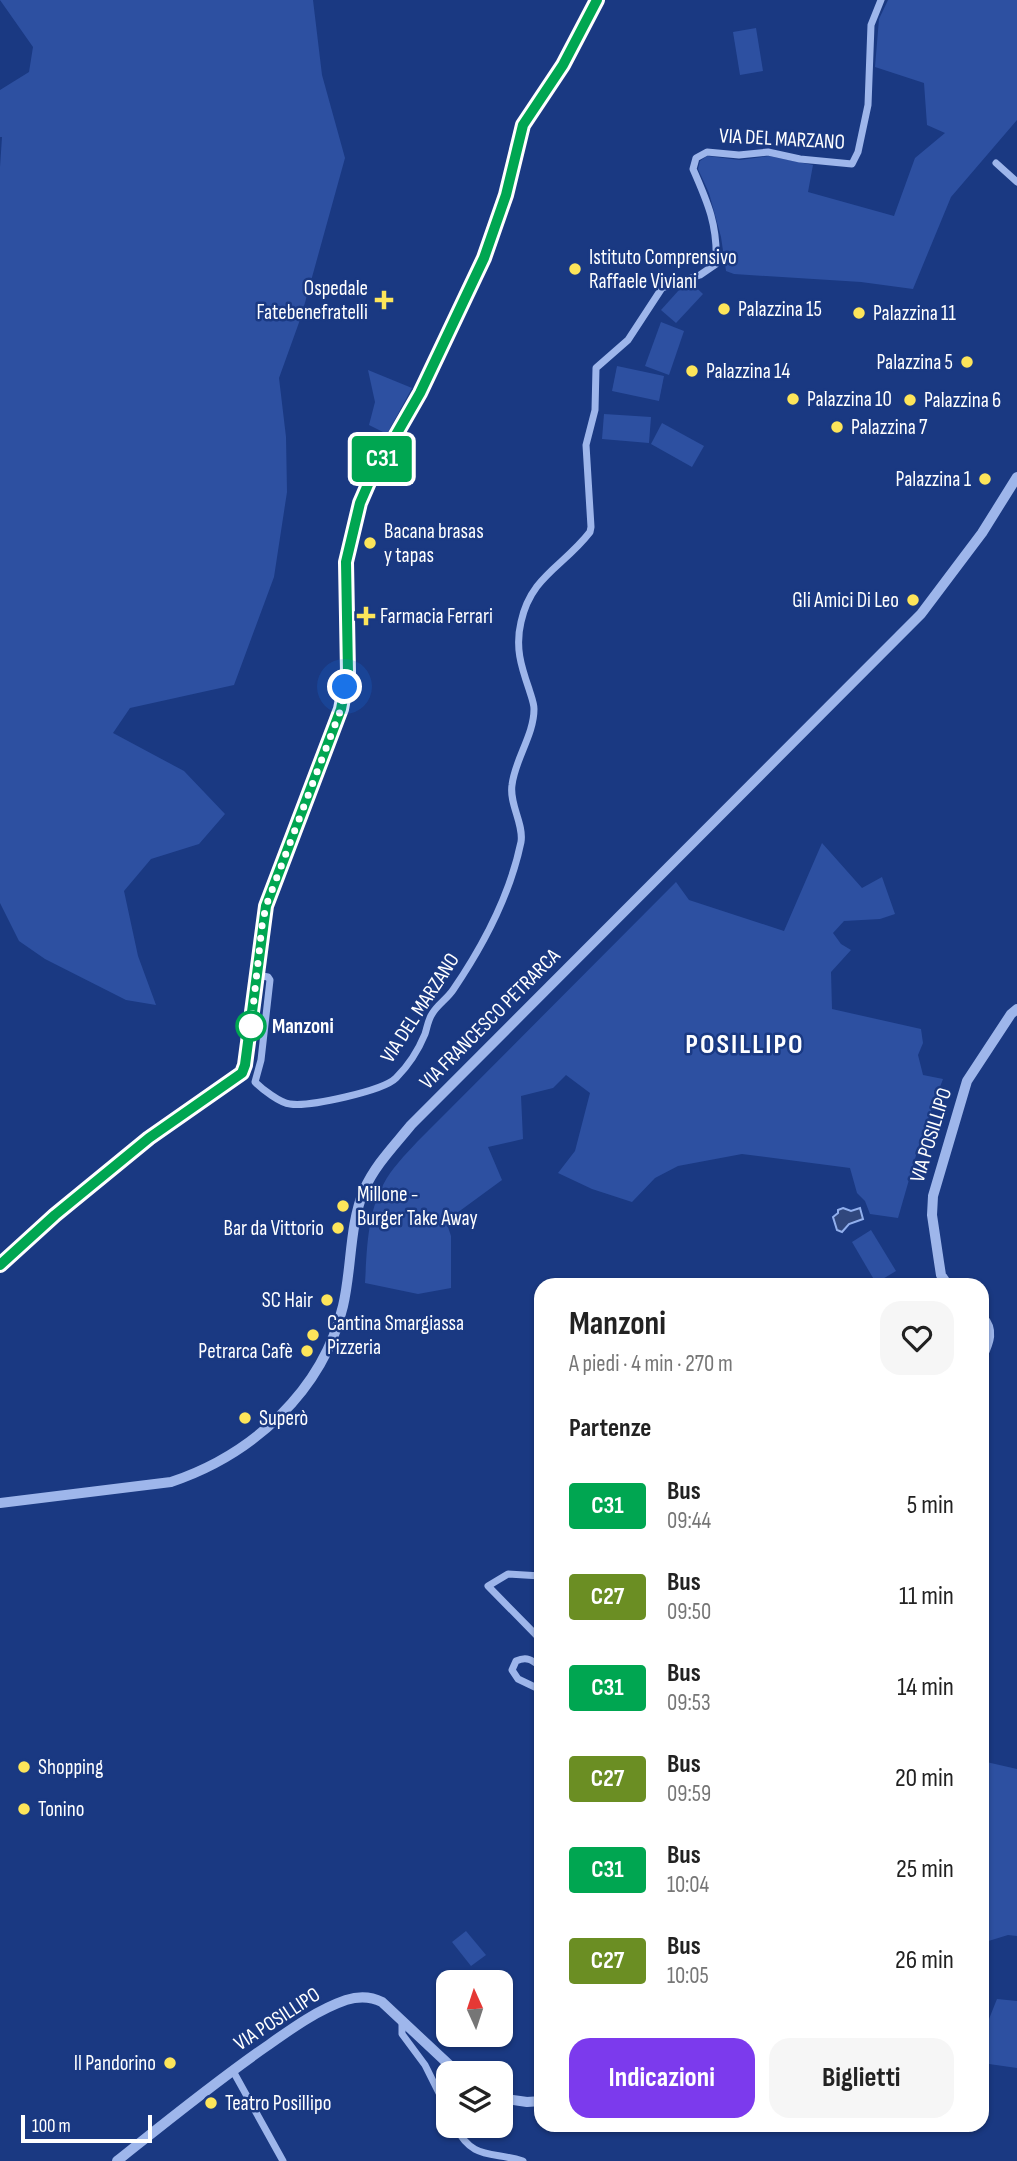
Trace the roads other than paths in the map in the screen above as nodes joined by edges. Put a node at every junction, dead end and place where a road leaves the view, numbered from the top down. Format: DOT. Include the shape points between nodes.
graph roads {
  1 [pos="597,0"];
  2 [pos="881,0"];
  3 [pos="996,163"];
  4 [pos="1017,182"];
  5 [pos="1017,477"];
  6 [pos="257,975"];
  7 [pos="1017,1010"];
  8 [pos="0,1265"];
  9 [pos="942,1278"];
  10 [pos="0,1503"];
  11 [pos="534,1576"];
  12 [pos="534,1633"];
  13 [pos="534,1661"];
  14 [pos="534,1687"];
  15 [pos="402,2021"];
  16 [pos="445,2061"];
  17 [pos="233,2071"];
  18 [pos="436,2087"];
  19 [pos="513,2100"];
  20 [pos="534,2102"];
  21 [pos="462,2138"];
  22 [pos="117,2161"];
  23 [pos="283,2161"];
  24 [pos="523,2161"];
  1 -- 6 [label="street" via="563,65 523,125 484,258 420,393 360,503 346,562 348,673 341,709 266,906"];
  2 -- 6 [label="street, VIA DEL MARZANO" via="871,25 868,105 852,164 768,152 699,155 693,169 717,239 716,264 700,275 662,288 628,340 596,368 595,410 586,445 591,527 580,545 537,585 525,607 519,634 519,658 535,707 511,787 522,838 516,861 494,919 458,982 432,1014 412,1061 394,1081 360,1093 318,1103 288,1104 255,1082 270,980"];
  3 -- 4 [label="street"];
  5 -- 10 [label="street, VIA FRANCESCO PETRARCA" via="921,614 377,1164 356,1216 342,1308 324,1358 272,1424 233,1454 171,1482"];
  6 -- 8 [label="street" via="242,1073 149,1138"];
  7 -- 9 [label="street, VIA POSILLIPO" via="967,1081 935,1186 932,1215"];
  11 -- 12 [label="street" via="508,1574 488,1586"];
  13 -- 14 [label="street" via="516,1661 512,1670 517,1679"];
  15 -- 16 [label="street, VIA POSILLIPO"];
  15 -- 17 [label="street, VIA POSILLIPO" via="373,1997 352,1999 295,2027"];
  15 -- 18 [label="street" via="402,2034"];
  17 -- 22 [label="street, VIA POSILLIPO"];
  17 -- 23 [label="street"];
  19 -- 20 [label="street"];
  21 -- 24 [label="street" via="480,2154"];
}
